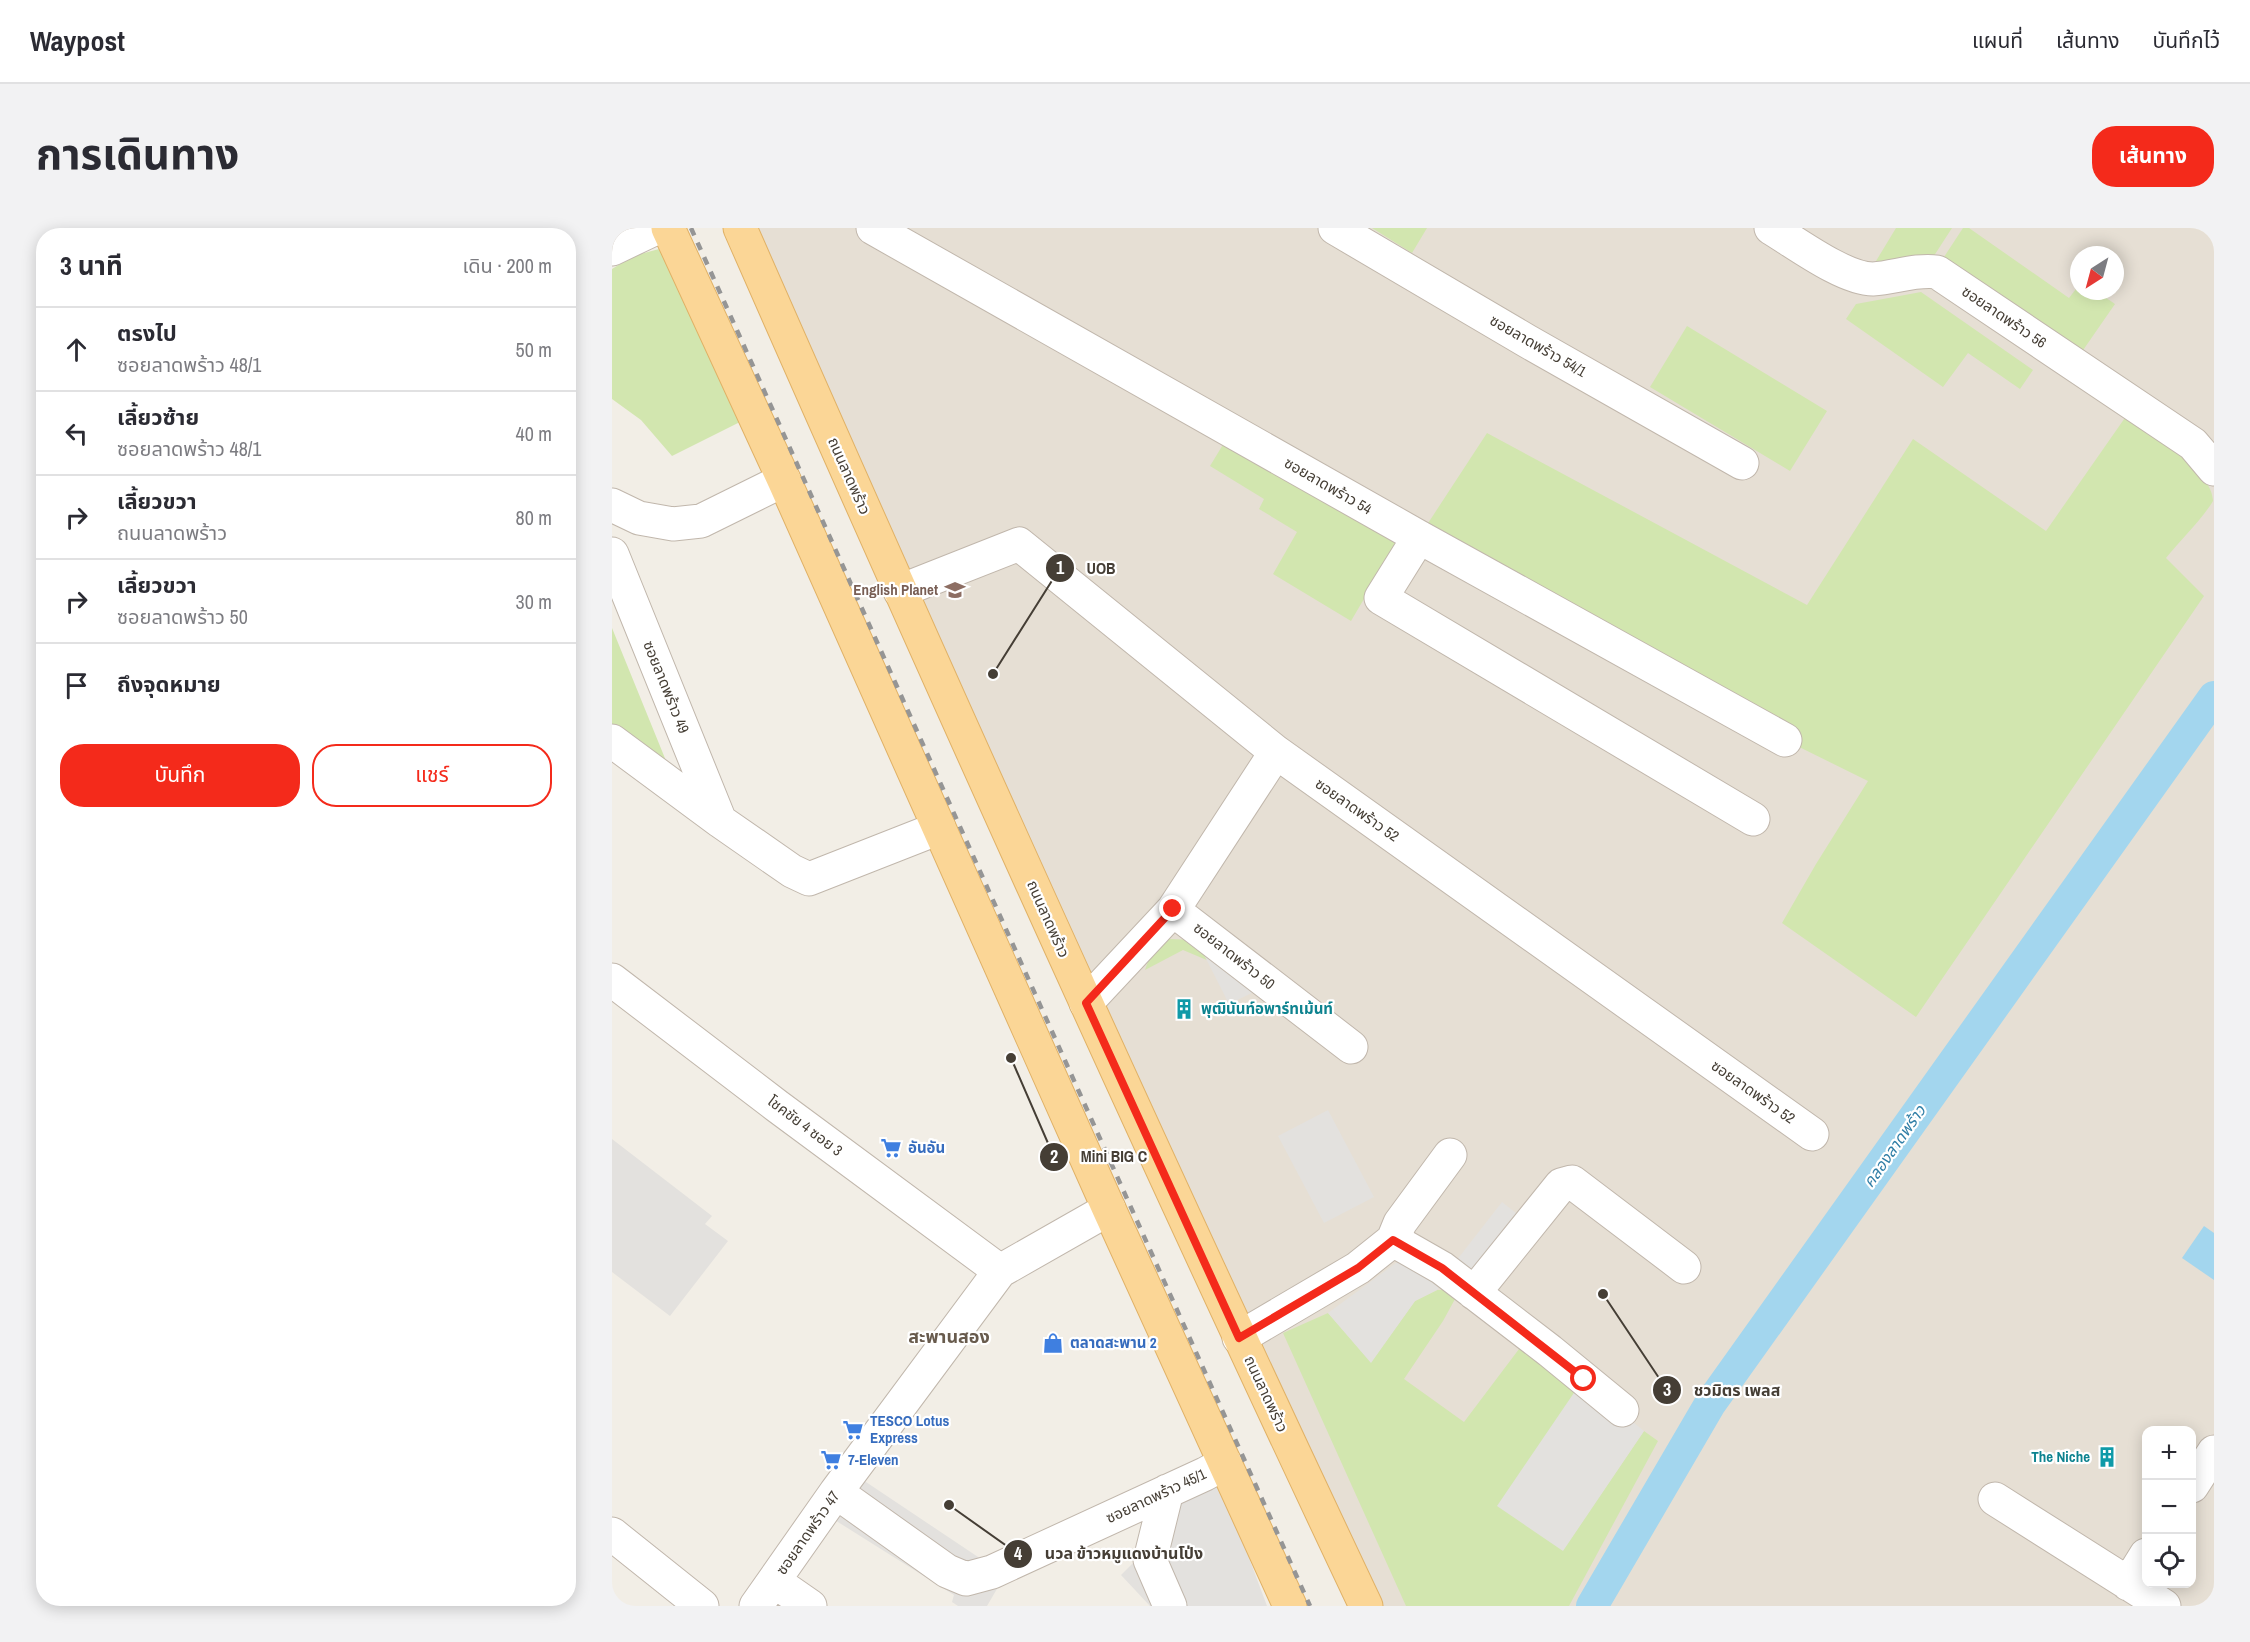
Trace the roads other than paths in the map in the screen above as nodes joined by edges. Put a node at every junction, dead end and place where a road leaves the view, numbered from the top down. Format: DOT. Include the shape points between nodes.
graph roads {
  1 [pos="656,228"];
  2 [pos="668,228"];
  3 [pos="740,228"];
  4 [pos="873,228"];
  5 [pos="1335,228"];
  6 [pos="1770,228"];
  7 [pos="612,249"];
  8 [pos="1742,463"];
  9 [pos="2214,469"];
  10 [pos="784,480"];
  11 [pos="612,505"];
  12 [pos="1419,537"];
  13 [pos="612,554"];
  14 [pos="900,591"];
  15 [pos="1785,740"];
  16 [pos="612,741"];
  17 [pos="1276,752"];
  18 [pos="1754,819"];
  19 [pos="720,821"];
  20 [pos="939,828"];
  21 [pos="1173,909"];
  22 [pos="612,980"];
  23 [pos="1086,1003"];
  24 [pos="1351,1047"];
  25 [pos="1812,1134"];
  26 [pos="1450,1155"];
  27 [pos="1109,1209"];
  28 [pos="1393,1240"];
  29 [pos="1684,1267"];
  30 [pos="1000,1271"];
  31 [pos="1474,1293"];
  32 [pos="1239,1338"];
  33 [pos="1622,1410"];
  34 [pos="2214,1452"];
  35 [pos="1225,1462"];
  36 [pos="2196,1480"];
  37 [pos="1167,1491"];
  38 [pos="836,1492"];
  39 [pos="1995,1499"];
  40 [pos="612,1534"];
  41 [pos="2142,1561"];
  42 [pos="2127,1584"];
  43 [pos="765,1594"];
  44 [pos="702,1606"];
  45 [pos="810,1606"];
  46 [pos="1170,1606"];
  47 [pos="1290,1606"];
  48 [pos="1366,1606"];
  49 [pos="2164,1606"];
  1 -- 7 [label="street"];
  2 -- 10 [label="main road"];
  3 -- 14 [label="main road, ถนนลาดพร้าว"];
  4 -- 12 [label="street, ซอยลาดพร้าว 54"];
  5 -- 8 [label="street, ซอยลาดพร้าว 54/1"];
  6 -- 9 [label="street, ซอยลาดพร้าว 56" via="1858,278 1937,272 2193,444"];
  10 -- 11 [label="street" via="701,521 673,524 639,518"];
  10 -- 20 [label="main road"];
  12 -- 15 [label="street, ซอยลาดพร้าว 54"];
  12 -- 18 [label="street" via="1381,598"];
  13 -- 19 [label="street, ซอยลาดพร้าว 49"];
  14 -- 17 [label="street, ซอยลาดพร้าว 52" via="1019,544"];
  14 -- 23 [label="main road, ถนนลาดพร้าว"];
  16 -- 19 [label="street"];
  17 -- 21 [label="street"];
  17 -- 25 [label="street, ซอยลาดพร้าว 52"];
  19 -- 20 [label="street" via="809,879"];
  20 -- 27 [label="main road"];
  21 -- 23 [label="street"];
  21 -- 24 [label="street, ซอยลาดพร้าว 50"];
  22 -- 30 [label="street, โชคชัย 4 ซอย 3"];
  23 -- 32 [label="main road, ถนนลาดพร้าว"];
  26 -- 28 [label="street" via="1400,1223"];
  27 -- 30 [label="street, ซอยลาดพร้าว 47"];
  27 -- 35 [label="main road"];
  28 -- 31 [label="street" via="1442,1268"];
  28 -- 32 [label="street" via="1358,1268"];
  29 -- 31 [label="street" via="1572,1182 1566,1182"];
  30 -- 38 [label="street, ซอยลาดพร้าว 47"];
  31 -- 33 [label="street"];
  32 -- 48 [label="main road, ถนนลาดพร้าว"];
  34 -- 36 [label="street"];
  35 -- 37 [label="street, ซอยลาดพร้าว 45/1"];
  35 -- 47 [label="main road"];
  37 -- 38 [label="street, ซอยลาดพร้าว 45/1" via="992,1572 966,1579 947,1571"];
  37 -- 46 [label="street" via="1150,1560"];
  38 -- 43 [label="street, ซอยลาดพร้าว 47"];
  39 -- 42 [label="street"];
  40 -- 44 [label="street"];
  41 -- 42 [label="street"];
  42 -- 49 [label="street"];
  43 -- 45 [label="street"];
}
